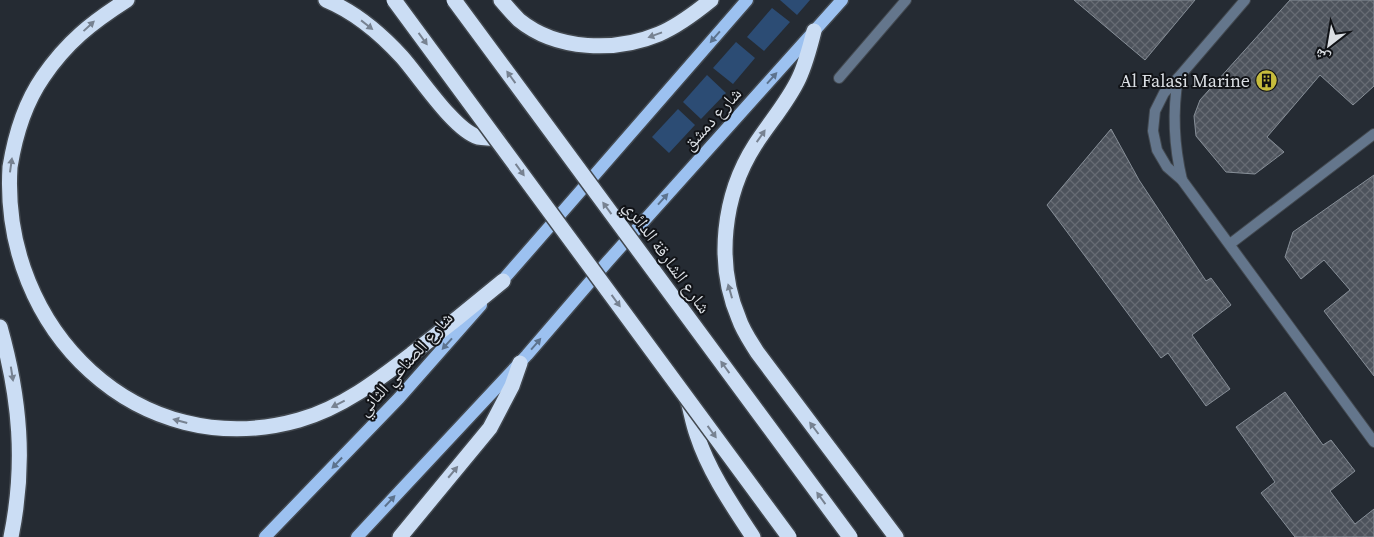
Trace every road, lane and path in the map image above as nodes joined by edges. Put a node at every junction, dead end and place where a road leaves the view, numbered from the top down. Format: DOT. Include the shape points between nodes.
graph roads {
  1 [pos="127,0"];
  2 [pos="326,0"];
  3 [pos="394,0"];
  4 [pos="454,0"];
  5 [pos="501,0"];
  6 [pos="711,0"];
  7 [pos="747,0"];
  8 [pos="842,0"];
  9 [pos="906,0"];
  10 [pos="1245,0"];
  11 [pos="814,31"];
  12 [pos="839,78"];
  13 [pos="1178,78"];
  14 [pos="1374,134"];
  15 [pos="497,139"];
  16 [pos="1182,180"];
  17 [pos="1230,244"];
  18 [pos="503,281"];
  19 [pos="0,327"];
  20 [pos="520,363"];
  21 [pos="688,399"];
  22 [pos="1374,442"];
  23 [pos="11,537"];
  24 [pos="265,537"];
  25 [pos="357,537"];
  26 [pos="400,537"];
  27 [pos="753,537"];
  28 [pos="789,537"];
  29 [pos="850,537"];
  30 [pos="896,537"];
  18 -- 1 [label="highway, one-way" via="370,386 336,406 299,420 261,427 221,428 182,422 145,410 110,391 79,366 53,337 32,304 18,267 9,229 7,190 13,151 24,113 42,79 66,47 95,21"];
  2 -- 15 [label="highway, one-way" via="357,17 381,36 463,128 476,136"];
  3 -- 15 [label="highway, one-way, bridge"];
  29 -- 4 [label="highway, شارع الشارقة الدائري, one-way, bridge"];
  6 -- 5 [label="highway, one-way" via="659,34 614,45 588,46 540,33 520,20"];
  7 -- 18 [label="main road, شارع الصناعي الثاني, one-way"];
  8 -- 11 [label="main road, شارع دمشق"];
  9 -- 12 [label="street"];
  10 -- 13 [label="street"];
  20 -- 11 [label="main road, شارع دمشق, one-way"];
  30 -- 11 [label="highway, one-way" via="757,352 739,320 728,284 724,247 729,210 739,177 754,146 799,79"];
  13 -- 16 [label="street" via="1174,98 1174,140"];
  13 -- 16 [label="street" via="1164,92 1155,111 1153,131 1157,150 1167,167"];
  14 -- 17 [label="street"];
  15 -- 21 [label="highway, one-way, bridge"];
  16 -- 17 [label="street"];
  17 -- 22 [label="street"];
  18 -- 24 [label="main road, شارع الصناعي الثاني, one-way" via="392,405"];
  19 -- 23 [label="highway, one-way" via="18,414 20,464"];
  25 -- 20 [label="main road, one-way"];
  26 -- 20 [label="highway, one-way" via="490,428"];
  21 -- 27 [label="highway" via="696,435 711,468"];
  21 -- 28 [label="highway, one-way, bridge"];
}
